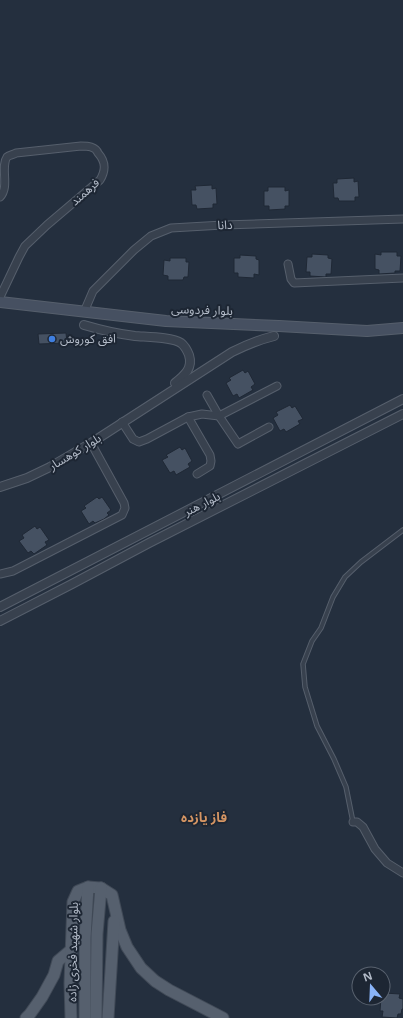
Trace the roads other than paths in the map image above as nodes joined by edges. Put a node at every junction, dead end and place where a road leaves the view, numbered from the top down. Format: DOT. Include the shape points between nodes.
graph roads {
  1 [pos="0,197"];
  2 [pos="403,219"];
  3 [pos="288,264"];
  4 [pos="403,278"];
  5 [pos="0,297"];
  6 [pos="0,302"];
  7 [pos="84,312"];
  8 [pos="84,325"];
  9 [pos="403,328"];
  10 [pos="274,336"];
  11 [pos="277,386"];
  12 [pos="207,395"];
  13 [pos="403,399"];
  14 [pos="145,407"];
  15 [pos="403,414"];
  16 [pos="219,416"];
  17 [pos="188,417"];
  18 [pos="122,422"];
  19 [pos="269,427"];
  20 [pos="91,442"];
  21 [pos="196,474"];
  22 [pos="0,487"];
  23 [pos="403,530"];
  24 [pos="0,574"];
  25 [pos="0,607"];
  26 [pos="0,621"];
  27 [pos="353,822"];
  28 [pos="403,873"];
  29 [pos="88,887"];
  30 [pos="102,888"];
  31 [pos="115,907"];
  32 [pos="71,950"];
  33 [pos="26,1018"];
  34 [pos="71,1018"];
  35 [pos="85,1018"];
  36 [pos="96,1018"];
  37 [pos="108,1018"];
  38 [pos="223,1018"];
  1 -- 5 [label="street, فرهمند" via="4,185 2,168 8,156 81,146 97,150 105,165 100,180 25,246"];
  2 -- 7 [label="street, دانا" via="172,228 151,236 134,250 93,290"];
  3 -- 4 [label="street" via="294,283"];
  6 -- 7 [label="main road, بلوار فردوسی"];
  7 -- 9 [label="main road, بلوار فردوسی" via="166,321 367,331"];
  8 -- 14 [label="street" via="180,342 187,349 191,361 189,369 182,378"];
  10 -- 14 [label="street" via="247,344 232,352"];
  11 -- 16 [label="street"];
  12 -- 16 [label="street"];
  13 -- 25 [label="street, بلوار هنر"];
  14 -- 18 [label="street, بلوار کوهسار"];
  15 -- 26 [label="street, بلوار هنر" via="148,542"];
  16 -- 17 [label="street" via="202,414"];
  16 -- 19 [label="street" via="238,444"];
  17 -- 18 [label="street" via="139,442 133,440"];
  17 -- 21 [label="street" via="211,461 210,466"];
  18 -- 20 [label="street, بلوار کوهسار"];
  20 -- 22 [label="street, بلوار کوهسار" via="50,467"];
  20 -- 24 [label="street" via="124,503 122,515 13,571"];
  23 -- 27 [label="lane" via="345,577 333,597 303,664 305,687 317,726 346,787"];
  27 -- 28 [label="street" via="363,827 387,863"];
  29 -- 30 [label="main road"];
  29 -- 32 [label="main road" via="78,891 73,902"];
  29 -- 35 [label="main road, بلوار شهید فخری زاده"];
  30 -- 31 [label="main road" via="112,895"];
  30 -- 36 [label="main road, بلوار شهید فخری زاده" via="97,934"];
  31 -- 37 [label="main road"];
  31 -- 38 [label="main road" via="127,947 141,968 169,990"];
  32 -- 33 [label="main road" via="58,961 54,976"];
  32 -- 34 [label="main road"];
}
